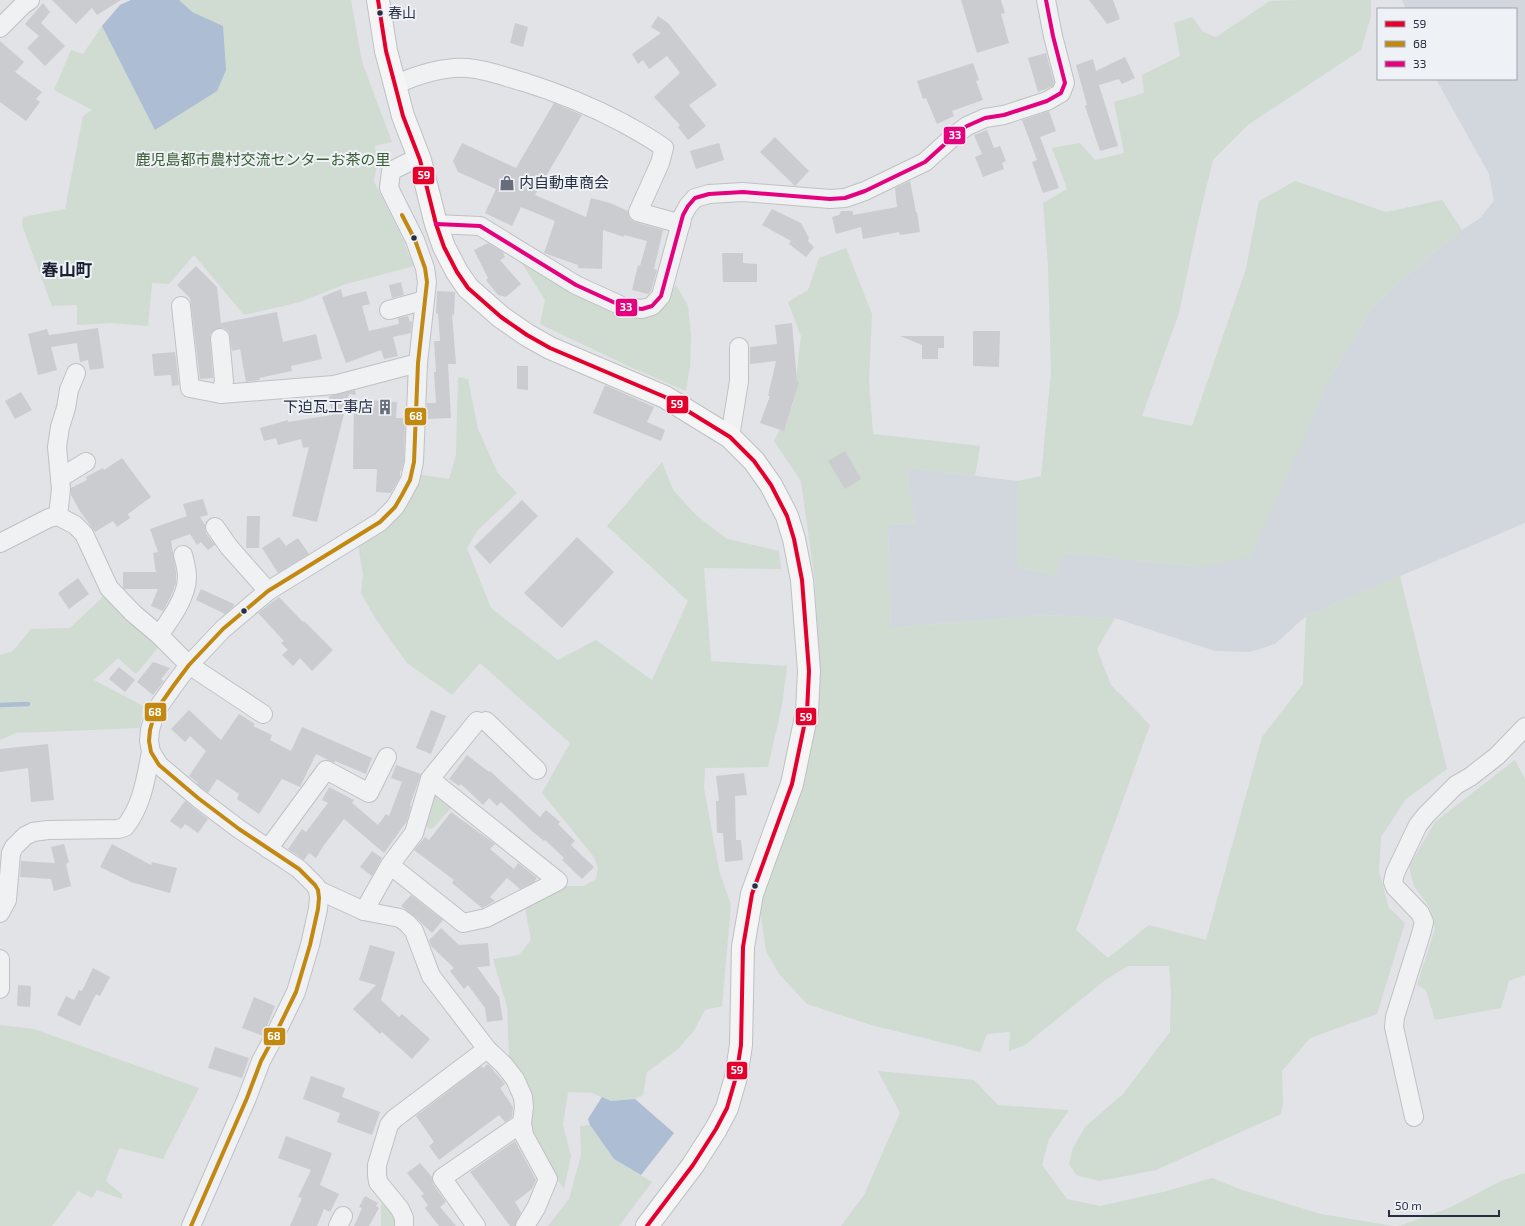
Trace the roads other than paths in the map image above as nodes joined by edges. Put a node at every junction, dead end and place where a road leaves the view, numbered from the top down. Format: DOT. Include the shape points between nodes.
graph roads {
  1 [pos="30,0"];
  2 [pos="378,0"];
  3 [pos="1046,0"];
  4 [pos="0,28"];
  5 [pos="395,85"];
  6 [pos="420,160"];
  7 [pos="436,224"];
  8 [pos="681,224"];
  9 [pos="425,300"];
  10 [pos="181,306"];
  11 [pos="389,310"];
  12 [pos="220,338"];
  13 [pos="739,347"];
  14 [pos="418,362"];
  15 [pos="76,374"];
  16 [pos="221,394"];
  17 [pos="730,437"];
  18 [pos="86,462"];
  19 [pos="60,478"];
  20 [pos="58,516"];
  21 [pos="215,527"];
  22 [pos="0,543"];
  23 [pos="183,555"];
  24 [pos="268,591"];
  25 [pos="159,635"];
  26 [pos="189,665"];
  27 [pos="264,714"];
  28 [pos="1525,727"];
  29 [pos="151,752"];
  30 [pos="387,757"];
  31 [pos="537,770"];
  32 [pos="430,779"];
  33 [pos="268,849"];
  34 [pos="390,865"];
  35 [pos="318,890"];
  36 [pos="364,910"];
  37 [pos="0,913"];
  38 [pos="0,960"];
  39 [pos="0,989"];
  40 [pos="487,1049"];
  41 [pos="1414,1117"];
  42 [pos="522,1123"];
  43 [pos="191,1226"];
  44 [pos="404,1226"];
  45 [pos="476,1226"];
  46 [pos="525,1226"];
  47 [pos="647,1226"];
  1 -- 4 [label="street"];
  2 -- 5 [label="main road" via="386,51"];
  3 -- 8 [label="street" via="1065,83 1061,93 1047,101 1004,115 985,118 967,126 925,162 852,196 830,199 743,192 708,194 695,198 688,206"];
  5 -- 6 [label="main road" via="403,116"];
  5 -- 8 [label="street" via="433,71 467,68 489,71 596,108 653,139 664,148 638,212"];
  6 -- 7 [label="main road"];
  6 -- 9 [label="street" via="391,170 389,188 415,240 421,258 427,282"];
  7 -- 8 [label="street" via="480,226 576,285 624,307 642,309 652,306 660,296"];
  7 -- 17 [label="main road" via="444,247 468,288 500,317 550,348 665,397"];
  9 -- 11 [label="street"];
  9 -- 14 [label="street"];
  10 -- 16 [label="street" via="190,388"];
  12 -- 16 [label="street" via="224,381"];
  13 -- 17 [label="street" via="739,381"];
  14 -- 16 [label="street" via="334,385"];
  14 -- 24 [label="street" via="414,462 410,480 395,507 388,516 370,529"];
  15 -- 19 [label="street" via="69,390 57,447"];
  17 -- 47 [label="main road" via="754,461 771,485 787,516 794,539 802,580 809,671 807,712 792,784 752,894 743,947 741,1045 729,1100 716,1129 693,1165"];
  18 -- 19 [label="street"];
  19 -- 20 [label="street"];
  20 -- 22 [label="street"];
  20 -- 25 [label="street" via="75,525 84,534 109,588"];
  21 -- 24 [label="street"];
  23 -- 25 [label="street" via="187,578 184,591 175,613"];
  24 -- 26 [label="street" via="223,629"];
  25 -- 26 [label="street"];
  26 -- 27 [label="street"];
  26 -- 29 [label="street" via="155,712 150,730"];
  28 -- 41 [label="street" via="1497,756 1456,785 1426,814 1395,873 1395,886 1420,913 1424,922 1394,1027"];
  29 -- 33 [label="street" via="159,765 198,798"];
  29 -- 37 [label="street" via="143,790 134,814 124,827 48,830 33,832 19,841 11,853 7,900"];
  30 -- 33 [label="street" via="369,793 326,770"];
  31 -- 32 [label="street" via="481,721"];
  32 -- 34 [label="street" via="414,834"];
  32 -- 34 [label="street" via="558,881 486,918 463,923"];
  33 -- 35 [label="street" via="299,869"];
  34 -- 36 [label="street"];
  35 -- 36 [label="street"];
  35 -- 43 [label="street" via="318,909 296,992 276,1036 261,1061"];
  36 -- 40 [label="street" via="400,918 407,923 414,931 431,976"];
  38 -- 39 [label="street"];
  40 -- 42 [label="street" via="515,1079 523,1096"];
  40 -- 44 [label="street" via="389,1125 377,1165 378,1182 400,1209"];
  42 -- 45 [label="street" via="442,1178"];
  42 -- 46 [label="street" via="524,1135 548,1179"];
}
